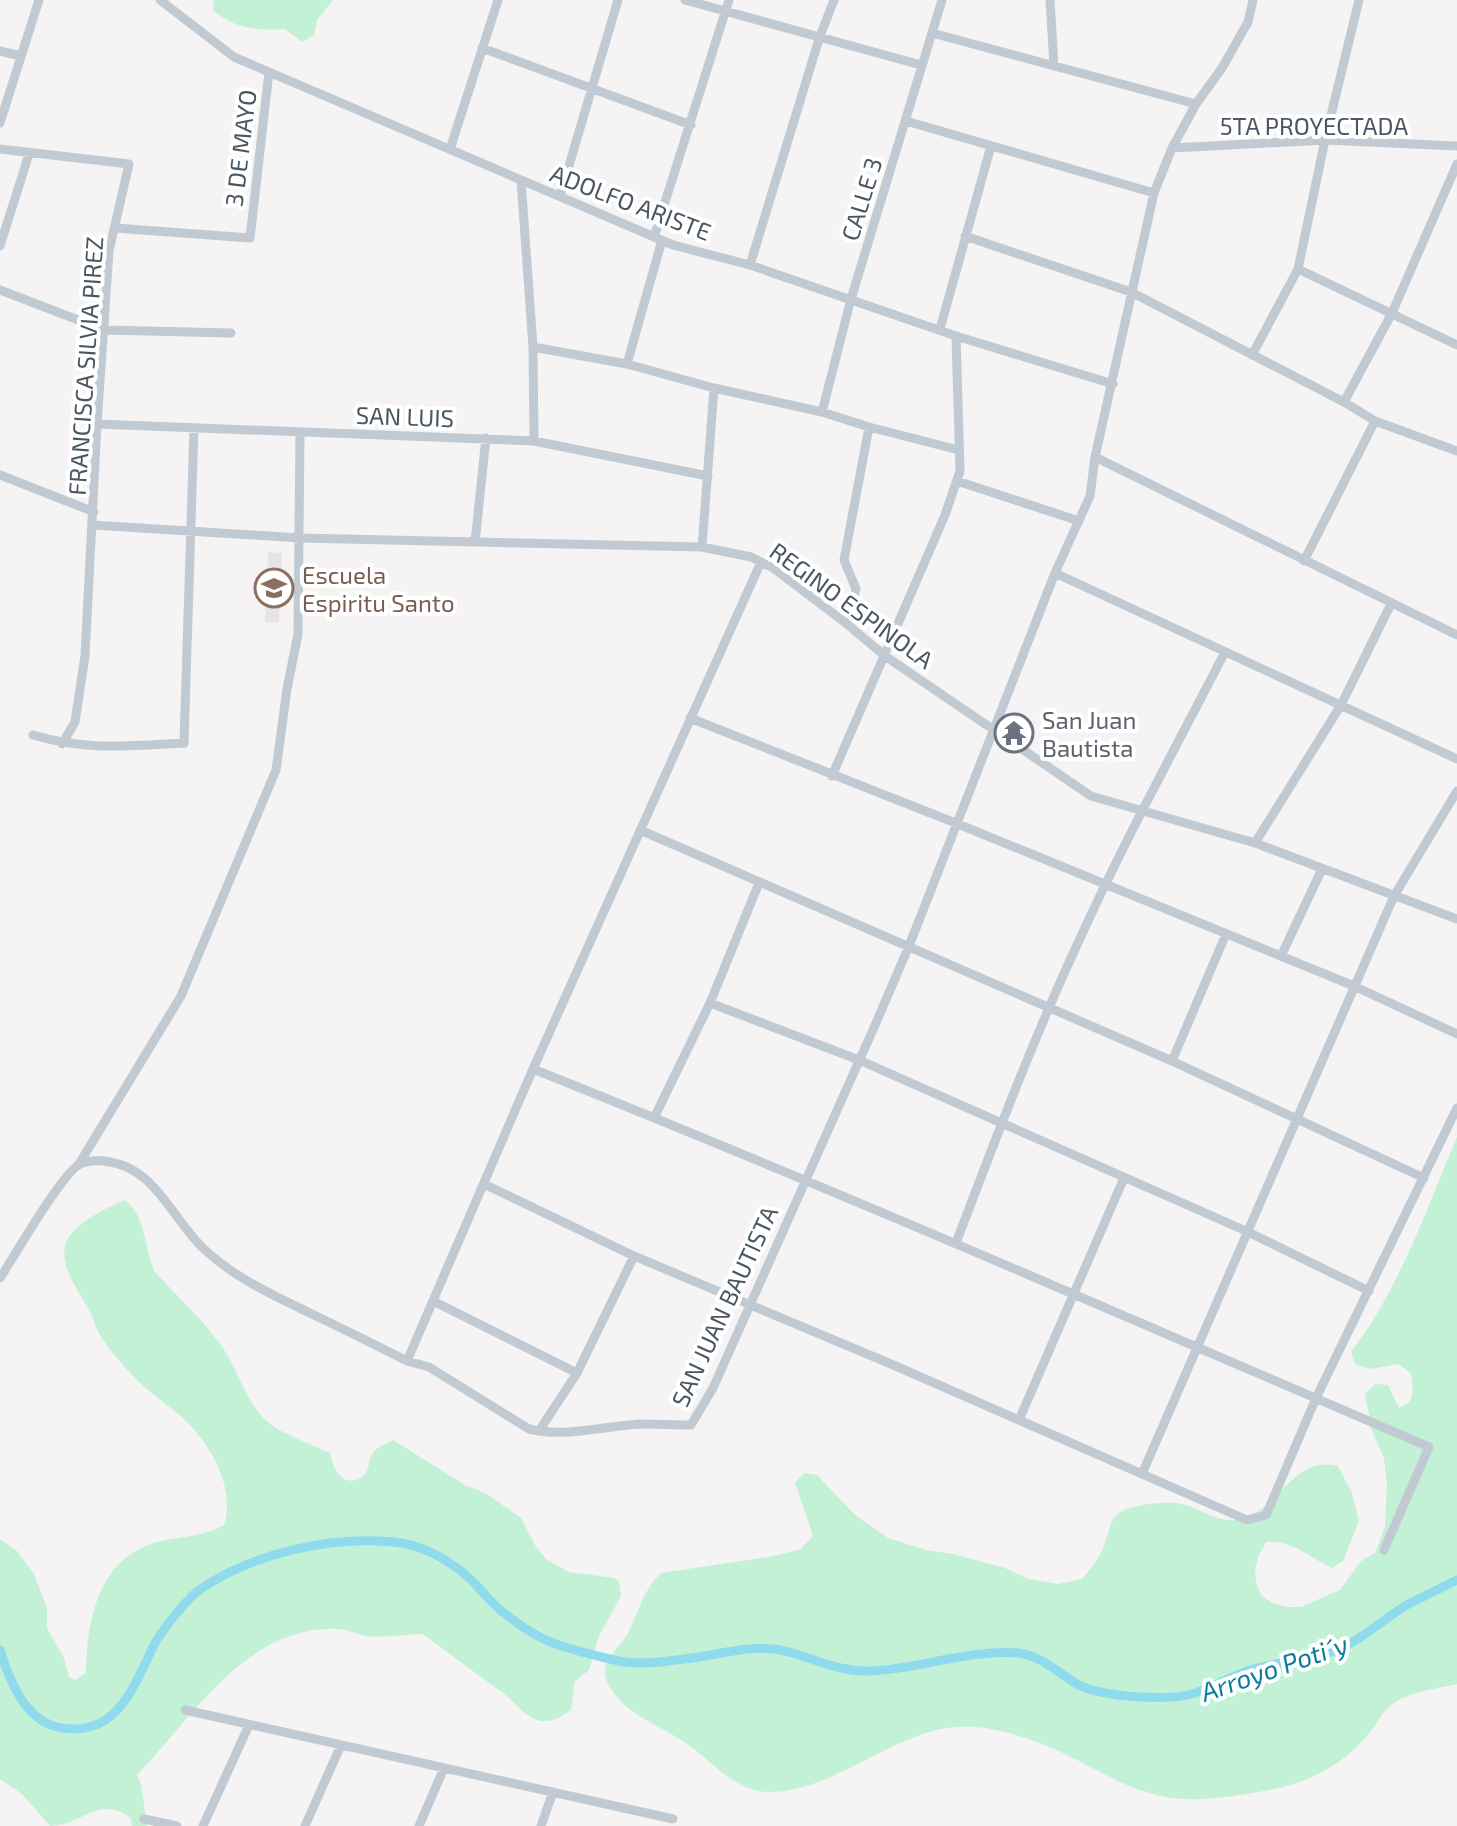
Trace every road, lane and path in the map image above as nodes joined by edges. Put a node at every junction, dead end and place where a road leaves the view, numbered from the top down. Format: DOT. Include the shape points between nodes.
graph roads {
  1 [pos="39,0"];
  2 [pos="160,0"];
  3 [pos="498,0"];
  4 [pos="618,0"];
  5 [pos="685,0"];
  6 [pos="729,0"];
  7 [pos="834,0"];
  8 [pos="942,0"];
  9 [pos="1050,0"];
  10 [pos="1253,0"];
  11 [pos="1359,0"];
  12 [pos="725,12"];
  13 [pos="932,33"];
  14 [pos="819,39"];
  15 [pos="482,48"];
  16 [pos="0,51"];
  17 [pos="21,56"];
  18 [pos="921,65"];
  19 [pos="1054,66"];
  20 [pos="269,72"];
  21 [pos="591,87"];
  22 [pos="1196,104"];
  23 [pos="906,121"];
  24 [pos="0,123"];
  25 [pos="691,125"];
  26 [pos="1325,140"];
  27 [pos="991,146"];
  28 [pos="1457,146"];
  29 [pos="1172,148"];
  30 [pos="0,149"];
  31 [pos="450,149"];
  32 [pos="29,154"];
  33 [pos="1457,164"];
  34 [pos="521,180"];
  35 [pos="1154,193"];
  36 [pos="560,196"];
  37 [pos="115,228"];
  38 [pos="965,236"];
  39 [pos="658,238"];
  40 [pos="0,246"];
  41 [pos="750,265"];
  42 [pos="1298,269"];
  43 [pos="0,290"];
  44 [pos="1131,292"];
  45 [pos="851,299"];
  46 [pos="1392,313"];
  47 [pos="940,329"];
  48 [pos="104,330"];
  49 [pos="231,333"];
  50 [pos="956,336"];
  51 [pos="1457,345"];
  52 [pos="533,347"];
  53 [pos="1252,355"];
  54 [pos="627,364"];
  55 [pos="1113,384"];
  56 [pos="714,388"];
  57 [pos="1344,402"];
  58 [pos="822,412"];
  59 [pos="1375,421"];
  60 [pos="97,424"];
  61 [pos="869,427"];
  62 [pos="194,428"];
  63 [pos="300,432"];
  64 [pos="486,438"];
  65 [pos="534,441"];
  66 [pos="959,450"];
  67 [pos="1457,451"];
  68 [pos="1095,457"];
  69 [pos="0,475"];
  70 [pos="708,476"];
  71 [pos="957,481"];
  72 [pos="94,512"];
  73 [pos="1079,521"];
  74 [pos="93,525"];
  75 [pos="191,531"];
  76 [pos="300,538"];
  77 [pos="475,542"];
  78 [pos="702,547"];
  79 [pos="1304,561"];
  80 [pos="761,562"];
  81 [pos="1055,573"];
  82 [pos="1391,604"];
  83 [pos="847,624"];
  84 [pos="1457,635"];
  85 [pos="1225,652"];
  86 [pos="885,656"];
  87 [pos="1341,705"];
  88 [pos="690,718"];
  89 [pos="995,731"];
  90 [pos="33,735"];
  91 [pos="62,744"];
  92 [pos="1457,759"];
  93 [pos="832,776"];
  94 [pos="1457,791"];
  95 [pos="1141,812"];
  96 [pos="958,824"];
  97 [pos="640,830"];
  98 [pos="1255,843"];
  99 [pos="1322,869"];
  100 [pos="759,883"];
  101 [pos="1105,886"];
  102 [pos="1394,896"];
  103 [pos="1457,919"];
  104 [pos="1226,934"];
  105 [pos="909,946"];
  106 [pos="1281,956"];
  107 [pos="1354,986"];
  108 [pos="710,1003"];
  109 [pos="1050,1008"];
  110 [pos="1457,1034"];
  111 [pos="859,1060"];
  112 [pos="1172,1061"];
  113 [pos="533,1069"];
  114 [pos="1457,1108"];
  115 [pos="654,1118"];
  116 [pos="1296,1118"];
  117 [pos="1001,1124"];
  118 [pos="79,1164"];
  119 [pos="1124,1178"];
  120 [pos="1424,1178"];
  121 [pos="804,1179"];
  122 [pos="484,1184"];
  123 [pos="1246,1231"];
  124 [pos="956,1243"];
  125 [pos="634,1256"];
  126 [pos="0,1278"];
  127 [pos="1369,1291"];
  128 [pos="1074,1293"];
  129 [pos="433,1301"];
  130 [pos="748,1306"];
  131 [pos="1196,1345"];
  132 [pos="407,1361"];
  133 [pos="577,1373"];
  134 [pos="1316,1398"];
  135 [pos="1019,1420"];
  136 [pos="539,1431"];
  137 [pos="1142,1474"];
  138 [pos="1384,1550"];
  139 [pos="185,1710"];
  140 [pos="249,1725"];
  141 [pos="341,1745"];
  142 [pos="444,1768"];
  143 [pos="553,1792"];
  144 [pos="144,1819"];
  145 [pos="673,1819"];
  146 [pos="177,1826"];
  147 [pos="203,1826"];
  148 [pos="305,1826"];
  149 [pos="419,1826"];
  150 [pos="541,1826"];
  1 -- 17 [label="street"];
  2 -- 20 [label="street, ADOLFO ARISTE" via="234,57"];
  3 -- 15 [label="street"];
  4 -- 21 [label="street"];
  5 -- 12 [label="street"];
  6 -- 12 [label="street"];
  7 -- 14 [label="street"];
  8 -- 13 [label="street, CALLE 3"];
  9 -- 19 [label="street"];
  10 -- 22 [label="street, SAN JUAN BAUTISTA" via="1248,22"];
  11 -- 26 [label="street"];
  12 -- 14 [label="street"];
  12 -- 25 [label="street"];
  13 -- 18 [label="street, CALLE 3"];
  13 -- 19 [label="street"];
  14 -- 18 [label="street"];
  14 -- 41 [label="street"];
  15 -- 21 [label="street"];
  15 -- 31 [label="street"];
  16 -- 17 [label="street"];
  17 -- 24 [label="street"];
  18 -- 23 [label="street, CALLE 3"];
  19 -- 22 [label="street"];
  20 -- 31 [label="street, ADOLFO ARISTE"];
  20 -- 37 [label="street, 3 DE MAYO" via="250,238"];
  21 -- 25 [label="street"];
  21 -- 36 [label="street"];
  22 -- 29 [label="street, SAN JUAN BAUTISTA"];
  23 -- 27 [label="street"];
  23 -- 45 [label="street, CALLE 3"];
  25 -- 39 [label="street"];
  26 -- 28 [label="street, 5TA PROYECTADA"];
  26 -- 29 [label="street, 5TA PROYECTADA"];
  26 -- 42 [label="street"];
  27 -- 35 [label="street"];
  27 -- 38 [label="street"];
  29 -- 35 [label="street, SAN JUAN BAUTISTA"];
  30 -- 32 [label="street"];
  31 -- 34 [label="street, ADOLFO ARISTE"];
  32 -- 37 [label="street, FRANCISCA SILVIA PIREZ" via="129,164"];
  32 -- 40 [label="street"];
  33 -- 46 [label="street"];
  34 -- 36 [label="street, ADOLFO ARISTE"];
  34 -- 52 [label="street"];
  35 -- 44 [label="street, SAN JUAN BAUTISTA"];
  36 -- 39 [label="street, ADOLFO ARISTE"];
  37 -- 48 [label="street, FRANCISCA SILVIA PIREZ"];
  38 -- 44 [label="street"];
  38 -- 47 [label="street"];
  39 -- 41 [label="street, ADOLFO ARISTE"];
  39 -- 54 [label="street"];
  41 -- 45 [label="street, ADOLFO ARISTE"];
  42 -- 46 [label="street"];
  42 -- 53 [label="street"];
  43 -- 48 [label="street"];
  44 -- 53 [label="street"];
  44 -- 55 [label="street, SAN JUAN BAUTISTA"];
  45 -- 47 [label="street, ADOLFO ARISTE"];
  45 -- 58 [label="street, CALLE 3"];
  46 -- 51 [label="street"];
  46 -- 57 [label="street"];
  47 -- 50 [label="street, ADOLFO ARISTE"];
  48 -- 49 [label="street"];
  48 -- 60 [label="street, FRANCISCA SILVIA PIREZ"];
  50 -- 55 [label="street, ADOLFO ARISTE"];
  50 -- 66 [label="street"];
  52 -- 54 [label="street"];
  52 -- 65 [label="street"];
  53 -- 57 [label="street"];
  54 -- 56 [label="street"];
  55 -- 68 [label="street, SAN JUAN BAUTISTA"];
  56 -- 58 [label="street"];
  56 -- 70 [label="street"];
  57 -- 59 [label="street"];
  58 -- 61 [label="street"];
  59 -- 67 [label="street"];
  59 -- 79 [label="street"];
  60 -- 62 [label="street, SAN LUIS"];
  60 -- 72 [label="street, FRANCISCA SILVIA PIREZ"];
  61 -- 66 [label="street"];
  61 -- 83 [label="street" via="844,560 856,589"];
  62 -- 63 [label="street, SAN LUIS"];
  62 -- 75 [label="street"];
  63 -- 64 [label="street, SAN LUIS"];
  63 -- 76 [label="street"];
  64 -- 65 [label="street, SAN LUIS"];
  64 -- 77 [label="street"];
  65 -- 70 [label="street, SAN LUIS"];
  66 -- 71 [label="street"];
  68 -- 73 [label="street, SAN JUAN BAUTISTA" via="1090,496"];
  68 -- 79 [label="street"];
  69 -- 72 [label="street"];
  70 -- 78 [label="street"];
  71 -- 73 [label="street"];
  71 -- 86 [label="street"];
  72 -- 74 [label="street, FRANCISCA SILVIA PIREZ"];
  73 -- 81 [label="street, SAN JUAN BAUTISTA"];
  74 -- 75 [label="street, REGINO ESPINOLA"];
  74 -- 91 [label="street, FRANCISCA SILVIA PIREZ" via="85,656 75,722"];
  75 -- 76 [label="street, REGINO ESPINOLA"];
  75 -- 91 [label="street" via="184,743 91,748"];
  76 -- 77 [label="street, REGINO ESPINOLA"];
  76 -- 118 [label="street" via="298,634 276,770 181,996"];
  77 -- 78 [label="street, REGINO ESPINOLA"];
  78 -- 80 [label="street, REGINO ESPINOLA"];
  79 -- 82 [label="street"];
  80 -- 83 [label="street, REGINO ESPINOLA"];
  80 -- 88 [label="street"];
  81 -- 85 [label="street"];
  81 -- 89 [label="street, SAN JUAN BAUTISTA"];
  82 -- 84 [label="street"];
  82 -- 87 [label="street"];
  83 -- 86 [label="street, REGINO ESPINOLA"];
  85 -- 87 [label="street"];
  85 -- 95 [label="street"];
  86 -- 89 [label="street, REGINO ESPINOLA"];
  86 -- 93 [label="street"];
  87 -- 92 [label="street"];
  87 -- 98 [label="street"];
  88 -- 93 [label="street"];
  88 -- 97 [label="street"];
  89 -- 95 [label="street, REGINO ESPINOLA" via="1091,796"];
  89 -- 96 [label="street, SAN JUAN BAUTISTA"];
  90 -- 91 [label="street"];
  93 -- 96 [label="street"];
  94 -- 102 [label="street"];
  95 -- 98 [label="street, REGINO ESPINOLA"];
  95 -- 101 [label="street"];
  96 -- 101 [label="street"];
  96 -- 105 [label="street, SAN JUAN BAUTISTA"];
  97 -- 100 [label="street"];
  97 -- 113 [label="street"];
  98 -- 99 [label="street, REGINO ESPINOLA"];
  99 -- 102 [label="street, REGINO ESPINOLA"];
  99 -- 106 [label="street"];
  100 -- 105 [label="street"];
  100 -- 108 [label="street"];
  101 -- 104 [label="street"];
  101 -- 109 [label="street"];
  102 -- 103 [label="street, REGINO ESPINOLA"];
  102 -- 107 [label="street"];
  104 -- 106 [label="street"];
  104 -- 112 [label="street"];
  105 -- 109 [label="street"];
  105 -- 111 [label="street, SAN JUAN BAUTISTA"];
  106 -- 107 [label="street"];
  107 -- 110 [label="street"];
  107 -- 116 [label="street"];
  108 -- 111 [label="street"];
  108 -- 115 [label="street"];
  109 -- 112 [label="street"];
  109 -- 117 [label="street"];
  111 -- 117 [label="street"];
  111 -- 121 [label="street, SAN JUAN BAUTISTA"];
  112 -- 116 [label="street"];
  113 -- 115 [label="street"];
  113 -- 122 [label="street"];
  114 -- 120 [label="street"];
  115 -- 121 [label="street"];
  116 -- 120 [label="street"];
  116 -- 123 [label="street"];
  117 -- 119 [label="street"];
  117 -- 124 [label="street"];
  118 -- 126 [label="street"];
  118 -- 132 [label="street" via="115,1162 140,1173 188,1233 231,1272"];
  119 -- 123 [label="street"];
  119 -- 128 [label="street"];
  120 -- 127 [label="street"];
  121 -- 124 [label="street"];
  121 -- 130 [label="street, SAN JUAN BAUTISTA"];
  122 -- 125 [label="street"];
  122 -- 129 [label="street"];
  123 -- 127 [label="street"];
  123 -- 131 [label="street"];
  124 -- 128 [label="street"];
  125 -- 130 [label="street"];
  125 -- 133 [label="street"];
  127 -- 134 [label="street"];
  128 -- 131 [label="street"];
  128 -- 135 [label="street"];
  129 -- 132 [label="street"];
  129 -- 133 [label="street"];
  130 -- 135 [label="street"];
  130 -- 136 [label="street, SAN JUAN BAUTISTA" via="691,1425"];
  131 -- 134 [label="street"];
  131 -- 137 [label="street"];
  132 -- 136 [label="street" via="429,1367"];
  133 -- 136 [label="street"];
  134 -- 137 [label="street" via="1266,1515 1247,1520"];
  134 -- 138 [label="street" via="1429,1447"];
  135 -- 137 [label="street"];
  139 -- 140 [label="street"];
  140 -- 141 [label="street"];
  140 -- 147 [label="street"];
  141 -- 142 [label="street"];
  141 -- 148 [label="street"];
  142 -- 143 [label="street"];
  142 -- 149 [label="street"];
  143 -- 145 [label="street"];
  143 -- 150 [label="street"];
  144 -- 146 [label="street"];
}
